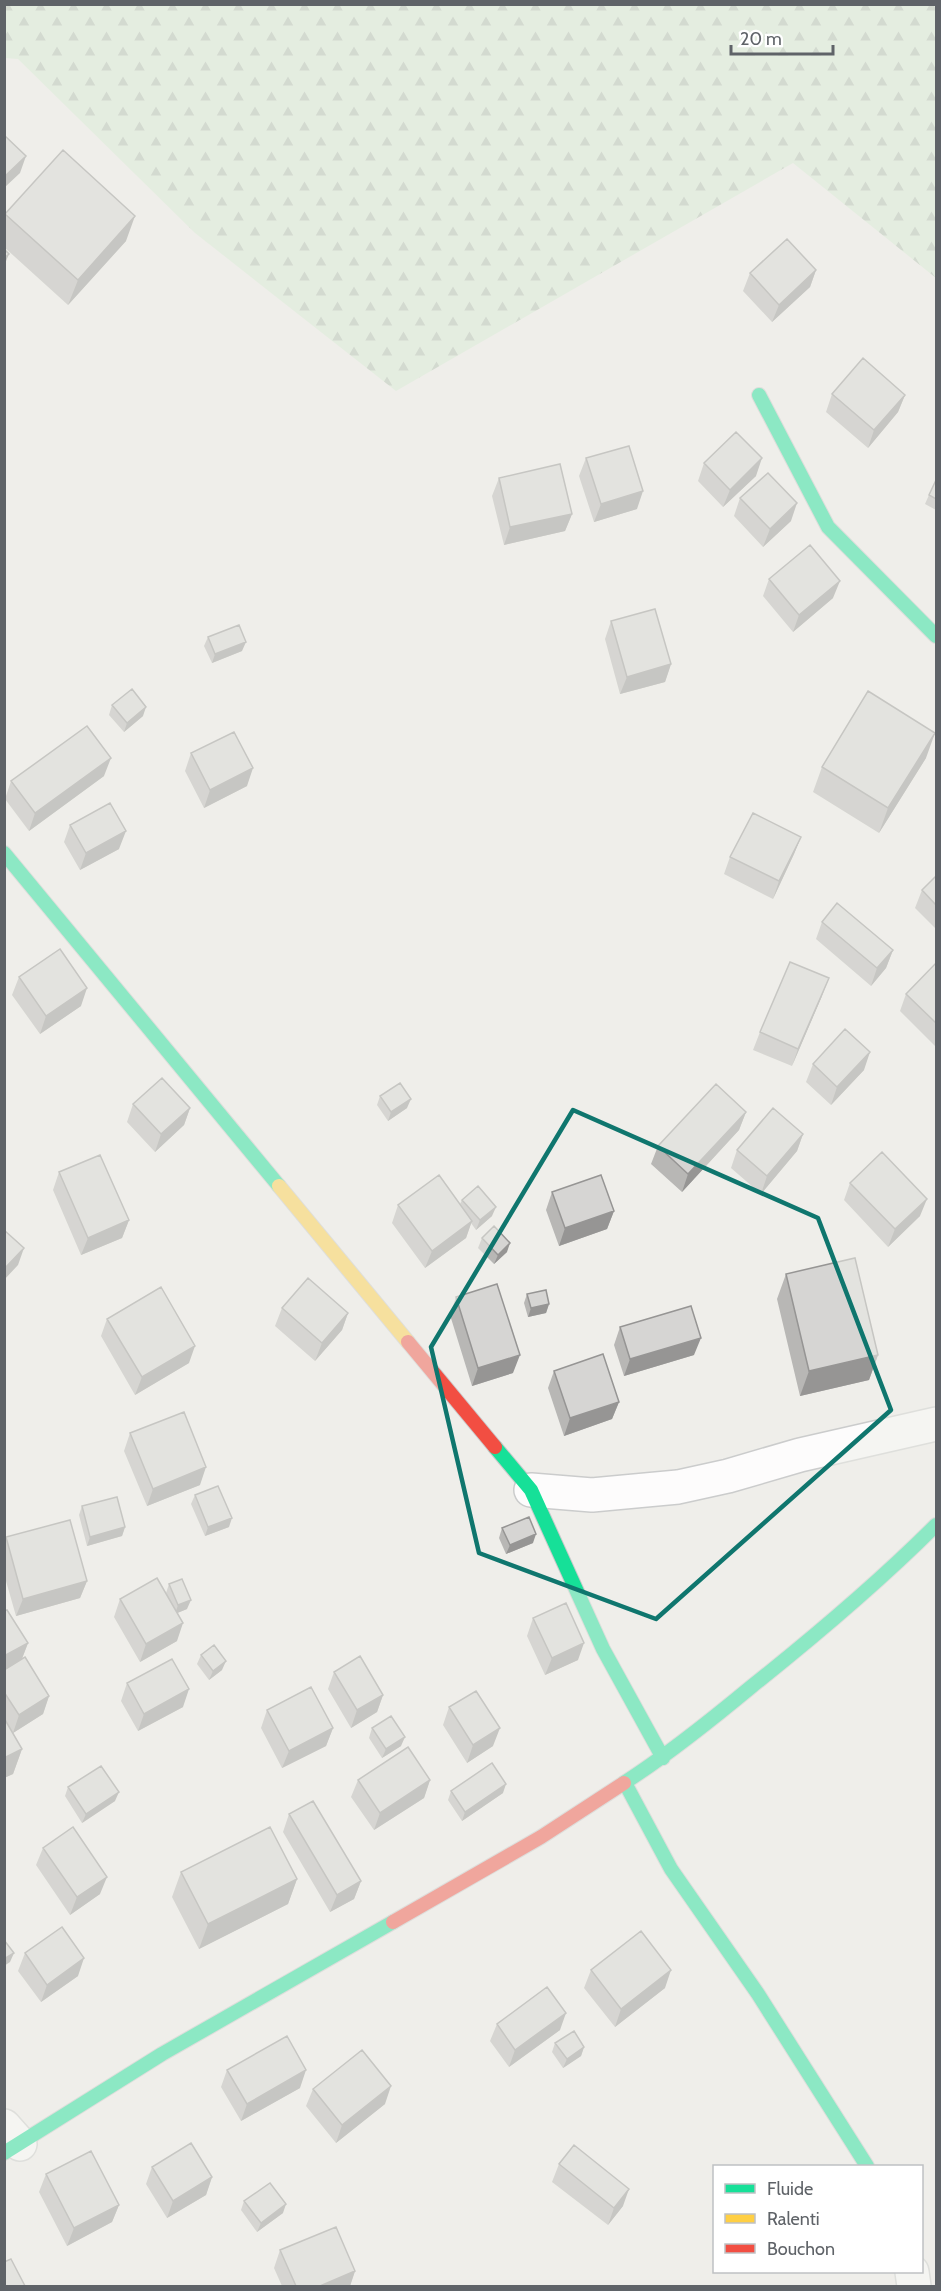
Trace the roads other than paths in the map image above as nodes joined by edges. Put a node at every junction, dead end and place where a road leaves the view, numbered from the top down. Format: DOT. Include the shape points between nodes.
graph roads {
  1 [pos="759,395"];
  2 [pos="936,636"];
  3 [pos="4,853"];
  4 [pos="936,1424"];
  5 [pos="531,1490"];
  6 [pos="936,1525"];
  7 [pos="663,1758"];
  8 [pos="625,1783"];
  9 [pos="10,2141"];
  10 [pos="866,2165"];
  1 -- 2 [label="street" via="828,527"];
  3 -- 5 [label="street"];
  4 -- 5 [label="street" via="678,1487 592,1495"];
  5 -- 7 [label="street" via="604,1650"];
  6 -- 7 [label="street" via="886,1575"];
  7 -- 8 [label="street"];
  8 -- 9 [label="street" via="541,1837"];
  8 -- 10 [label="street" via="671,1869 758,1994"];
}
